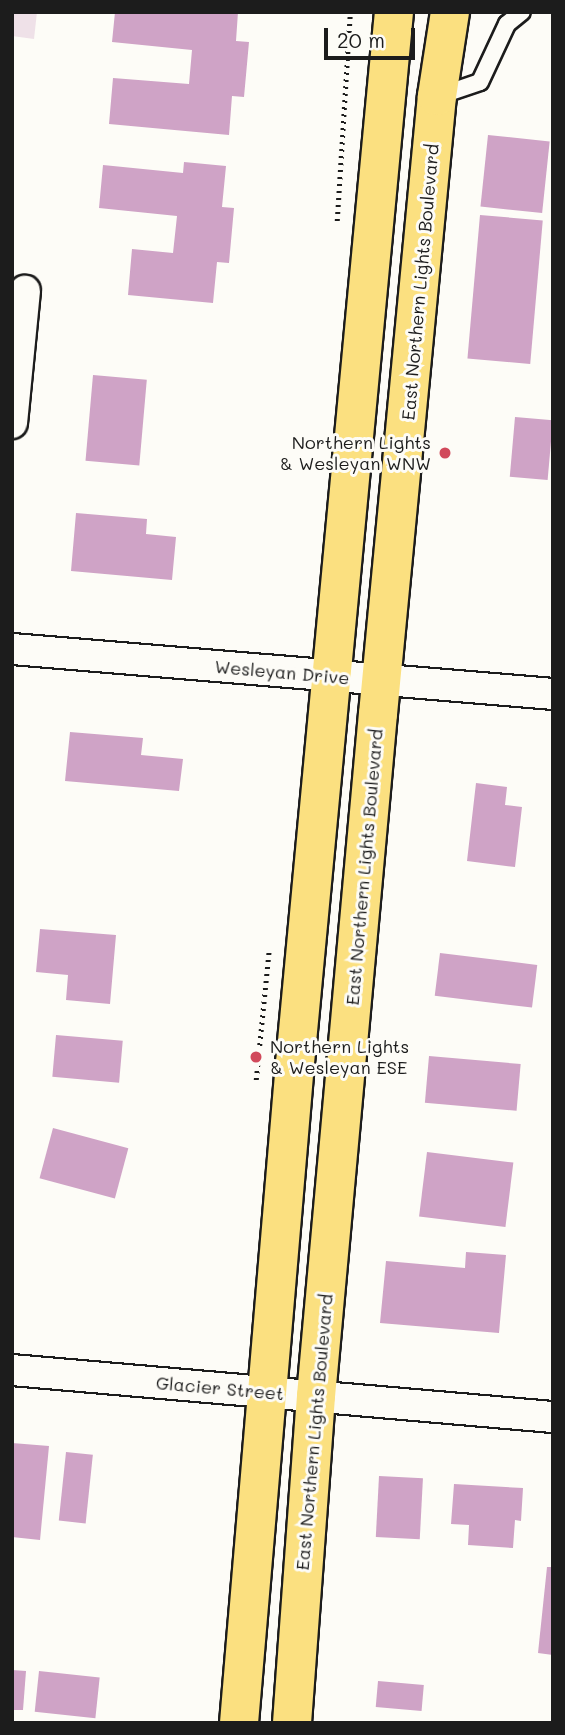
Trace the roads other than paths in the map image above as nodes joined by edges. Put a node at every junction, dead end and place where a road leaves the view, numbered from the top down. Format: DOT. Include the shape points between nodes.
graph roads {
  1 [pos="394,12"];
  2 [pos="450,12"];
  3 [pos="522,12"];
  4 [pos="437,96"];
  5 [pos="24,291"];
  6 [pos="12,423"];
  7 [pos="12,649"];
  8 [pos="331,676"];
  9 [pos="383,680"];
  10 [pos="553,694"];
  11 [pos="12,1370"];
  12 [pos="268,1392"];
  13 [pos="316,1396"];
  14 [pos="553,1417"];
  15 [pos="239,1723"];
  16 [pos="292,1723"];
  1 -- 8 [label="main road"];
  2 -- 4 [label="main road, East Northern Lights Boulevard"];
  3 -- 4 [label="lane" via="507,24 480,82"];
  4 -- 9 [label="main road, East Northern Lights Boulevard"];
  5 -- 6 [label="street"];
  7 -- 8 [label="street, Wesleyan Drive"];
  8 -- 9 [label="street, Wesleyan Drive"];
  8 -- 12 [label="main road"];
  9 -- 10 [label="street, Wesleyan Drive"];
  9 -- 13 [label="main road, East Northern Lights Boulevard"];
  11 -- 12 [label="street, Glacier Street"];
  12 -- 13 [label="street, Glacier Street"];
  12 -- 15 [label="main road"];
  13 -- 14 [label="street, Glacier Street"];
  13 -- 16 [label="main road, East Northern Lights Boulevard"];
}
